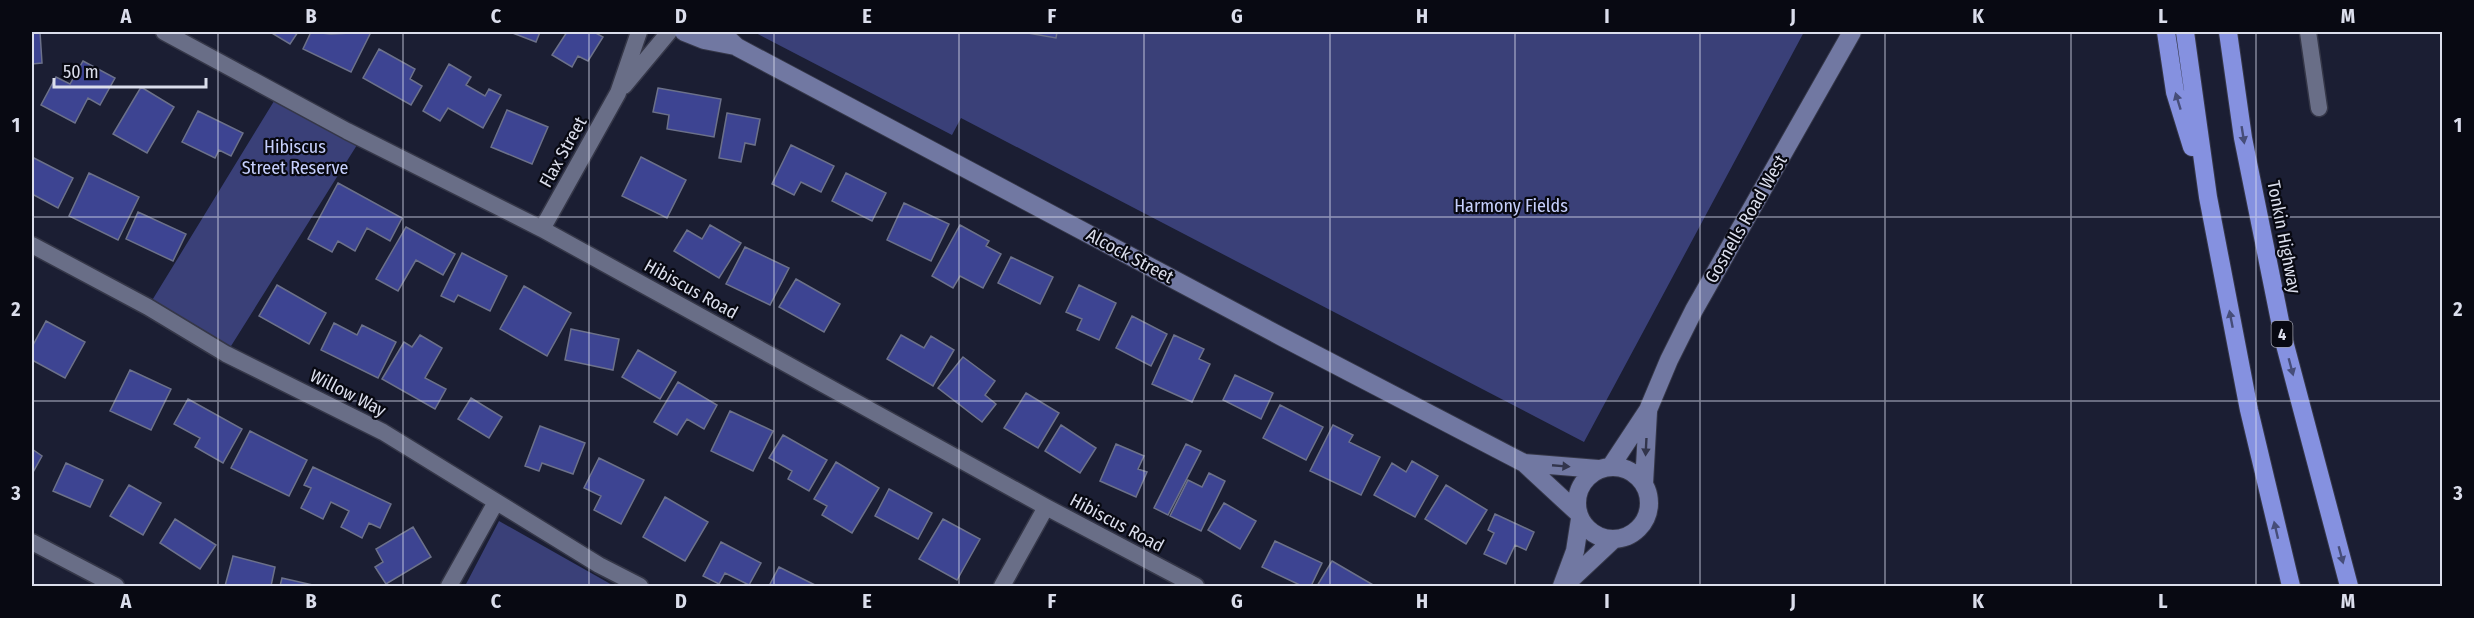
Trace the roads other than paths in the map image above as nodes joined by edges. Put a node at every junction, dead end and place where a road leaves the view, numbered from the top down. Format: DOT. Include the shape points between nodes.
graph roads {
  1 [pos="164,32"];
  2 [pos="639,32"];
  3 [pos="669,32"];
  4 [pos="684,32"];
  5 [pos="721,32"];
  6 [pos="1852,32"];
  7 [pos="2166,32"];
  8 [pos="2185,32"];
  9 [pos="2228,32"];
  10 [pos="2308,32"];
  11 [pos="737,46"];
  12 [pos="618,93"];
  13 [pos="2319,108"];
  14 [pos="2208,197"];
  15 [pos="542,230"];
  16 [pos="32,245"];
  17 [pos="1648,410"];
  18 [pos="1524,463"];
  19 [pos="1604,468"];
  20 [pos="1644,484"];
  21 [pos="496,502"];
  22 [pos="1046,507"];
  23 [pos="1579,516"];
  24 [pos="1614,539"];
  25 [pos="32,542"];
  26 [pos="116,586"];
  27 [pos="449,586"];
  28 [pos="640,586"];
  29 [pos="1002,586"];
  30 [pos="1196,586"];
  31 [pos="1562,586"];
  32 [pos="2291,586"];
  33 [pos="2349,586"];
  1 -- 15 [label="street, Hibiscus Road"];
  2 -- 12 [label="street, Flax Street"];
  3 -- 12 [label="street, Flax Street"];
  4 -- 11 [label="main road, Alcock Street"];
  5 -- 11 [label="main road, Alcock Street"];
  6 -- 17 [label="main road, Gosnells Road West" via="1694,310"];
  14 -- 7 [label="highway, one-way" via="2175,92"];
  8 -- 14 [label="highway"];
  9 -- 33 [label="highway, Tonkin Highway / 4, one-way" via="2243,138 2284,341"];
  10 -- 13 [label="street"];
  11 -- 18 [label="main road, Alcock Street"];
  12 -- 15 [label="street, Flax Street"];
  32 -- 14 [label="highway, one-way" via="2248,410"];
  15 -- 22 [label="street, Hibiscus Road"];
  16 -- 21 [label="street, Willow Way" via="226,354 383,432"];
  17 -- 19 [label="main road, Gosnells Road West"];
  17 -- 20 [label="main road, Gosnells Road West, one-way"];
  18 -- 19 [label="main road, Alcock Street, one-way"];
  18 -- 23 [label="main road, Alcock Street"];
  19 -- 20 [label="main road" via="1630,471"];
  19 -- 23 [label="main road, Gosnells Road West" via="1582,483 1578,492"];
  20 -- 24 [label="main road, Gosnells Road West" via="1649,502 1645,520 1637,530"];
  21 -- 27 [label="street"];
  21 -- 28 [label="street, Willow Way"];
  22 -- 29 [label="street"];
  22 -- 30 [label="street, Hibiscus Road"];
  23 -- 24 [label="main road" via="1594,534"];
  23 -- 31 [label="main road, Gosnells Road West" via="1575,551"];
  24 -- 31 [label="main road, Gosnells Road West"];
  25 -- 26 [label="street"];
}
